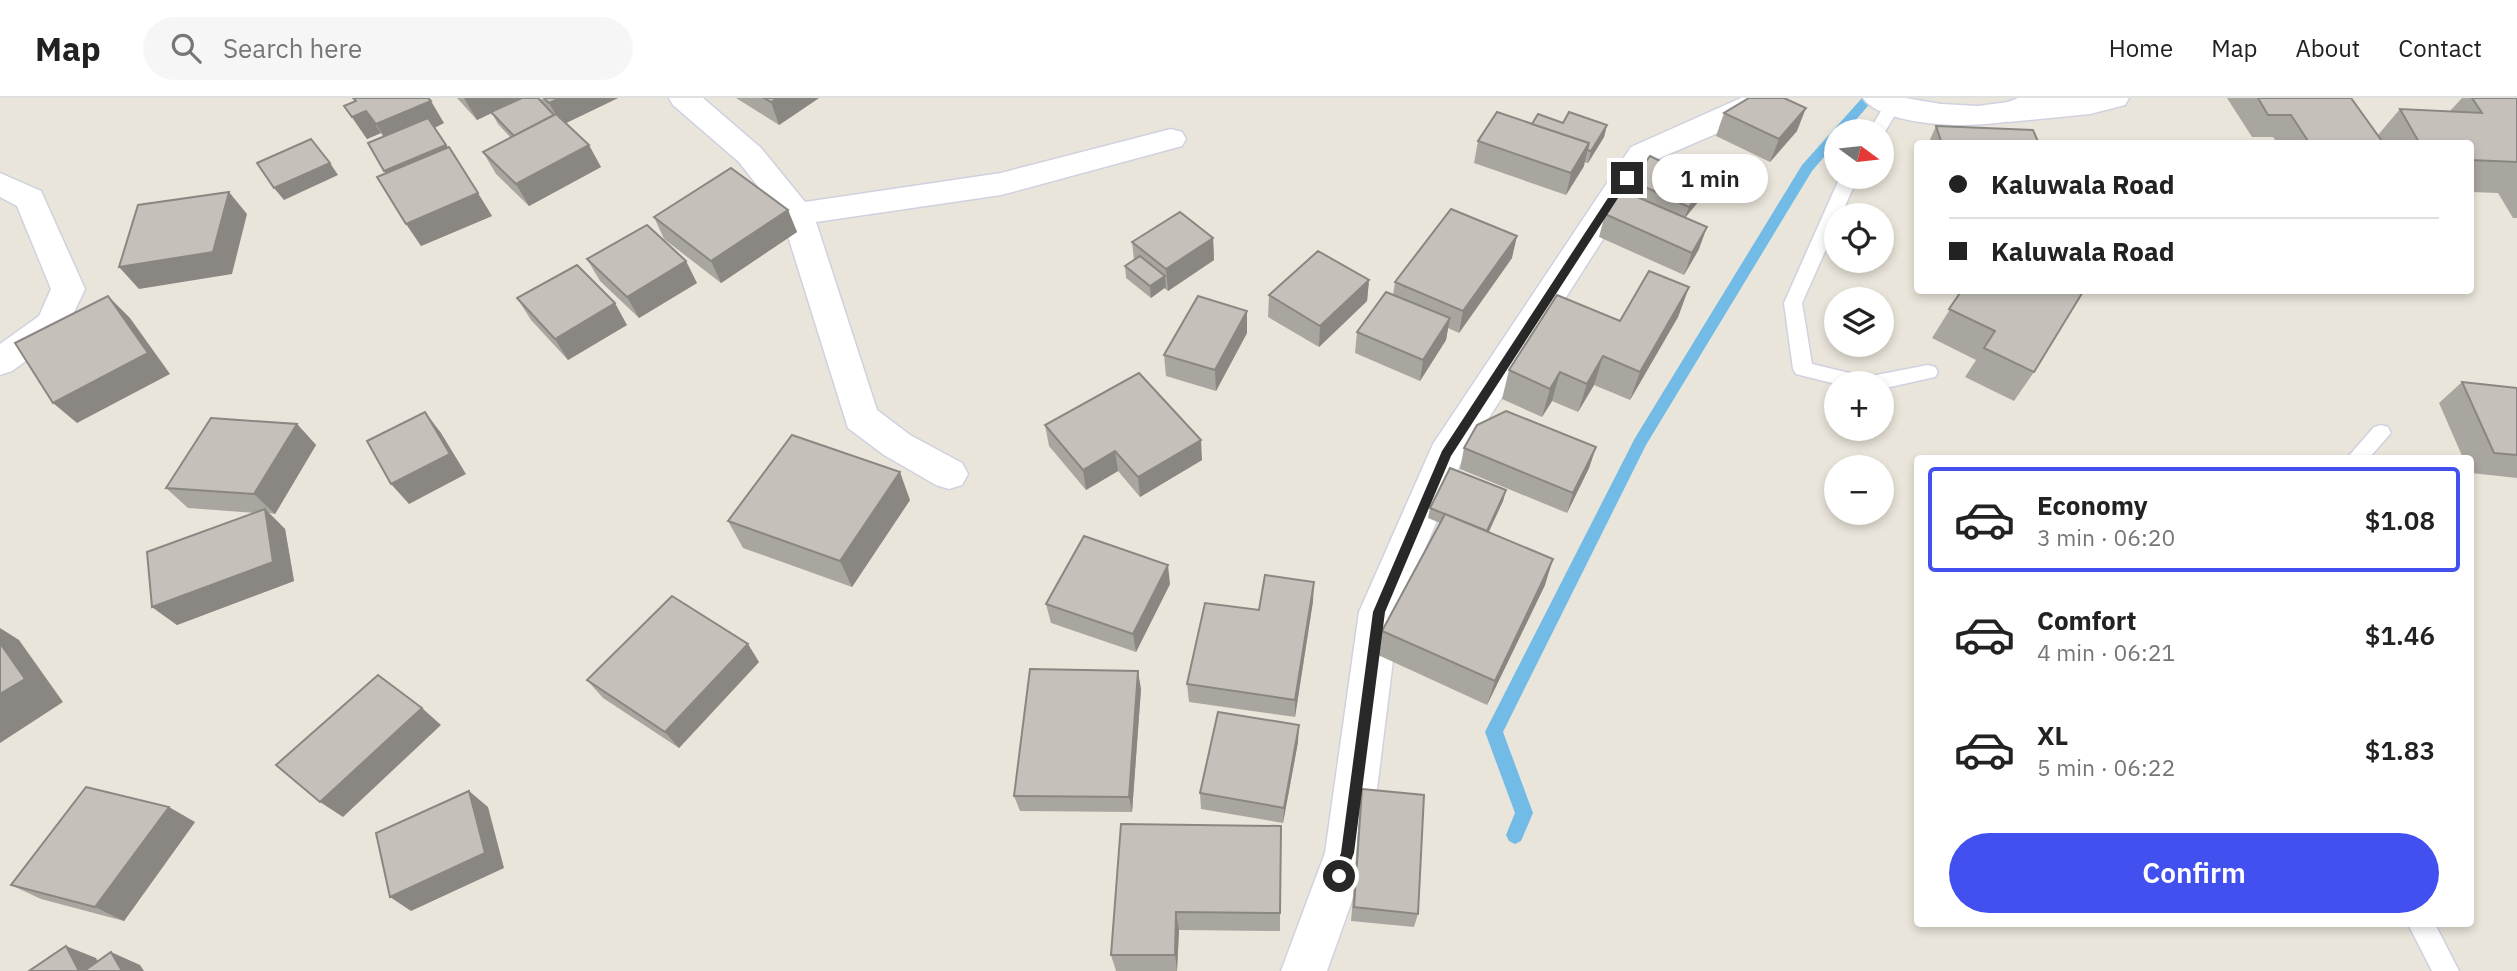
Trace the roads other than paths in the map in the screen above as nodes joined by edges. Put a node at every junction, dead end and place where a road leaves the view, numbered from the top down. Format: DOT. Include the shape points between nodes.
graph roads {
  1 [pos="684,98"];
  2 [pos="1761,98"];
  3 [pos="2044,98"];
  4 [pos="2114,98"];
  5 [pos="1884,101"];
  6 [pos="2008,113"];
  7 [pos="1880,119"];
  8 [pos="1171,139"];
  9 [pos="0,184"];
  10 [pos="1844,189"];
  11 [pos="797,214"];
  12 [pos="0,362"];
  13 [pos="1928,373"];
  14 [pos="1824,374"];
  15 [pos="1894,379"];
  16 [pos="2381,433"];
  17 [pos="2360,455"];
  18 [pos="949,474"];
  19 [pos="2423,927"];
  20 [pos="1304,971"];
  21 [pos="2446,971"];
  1 -- 11 [label="street" via="750,155"];
  2 -- 20 [label="street" via="1642,155 1446,454 1379,612 1348,853"];
  3 -- 6 [label="street"];
  4 -- 6 [label="street"];
  5 -- 6 [label="street" via="1931,114"];
  5 -- 7 [label="lane"];
  8 -- 11 [label="street" via="1001,184"];
  9 -- 12 [label="street" via="30,199 68,289 52,324"];
  10 -- 14 [label="lane" via="1793,303 1803,369"];
  11 -- 18 [label="street" via="861,418"];
  13 -- 15 [label="lane"];
  16 -- 17 [label="lane"];
  19 -- 21 [label="lane"];
}
